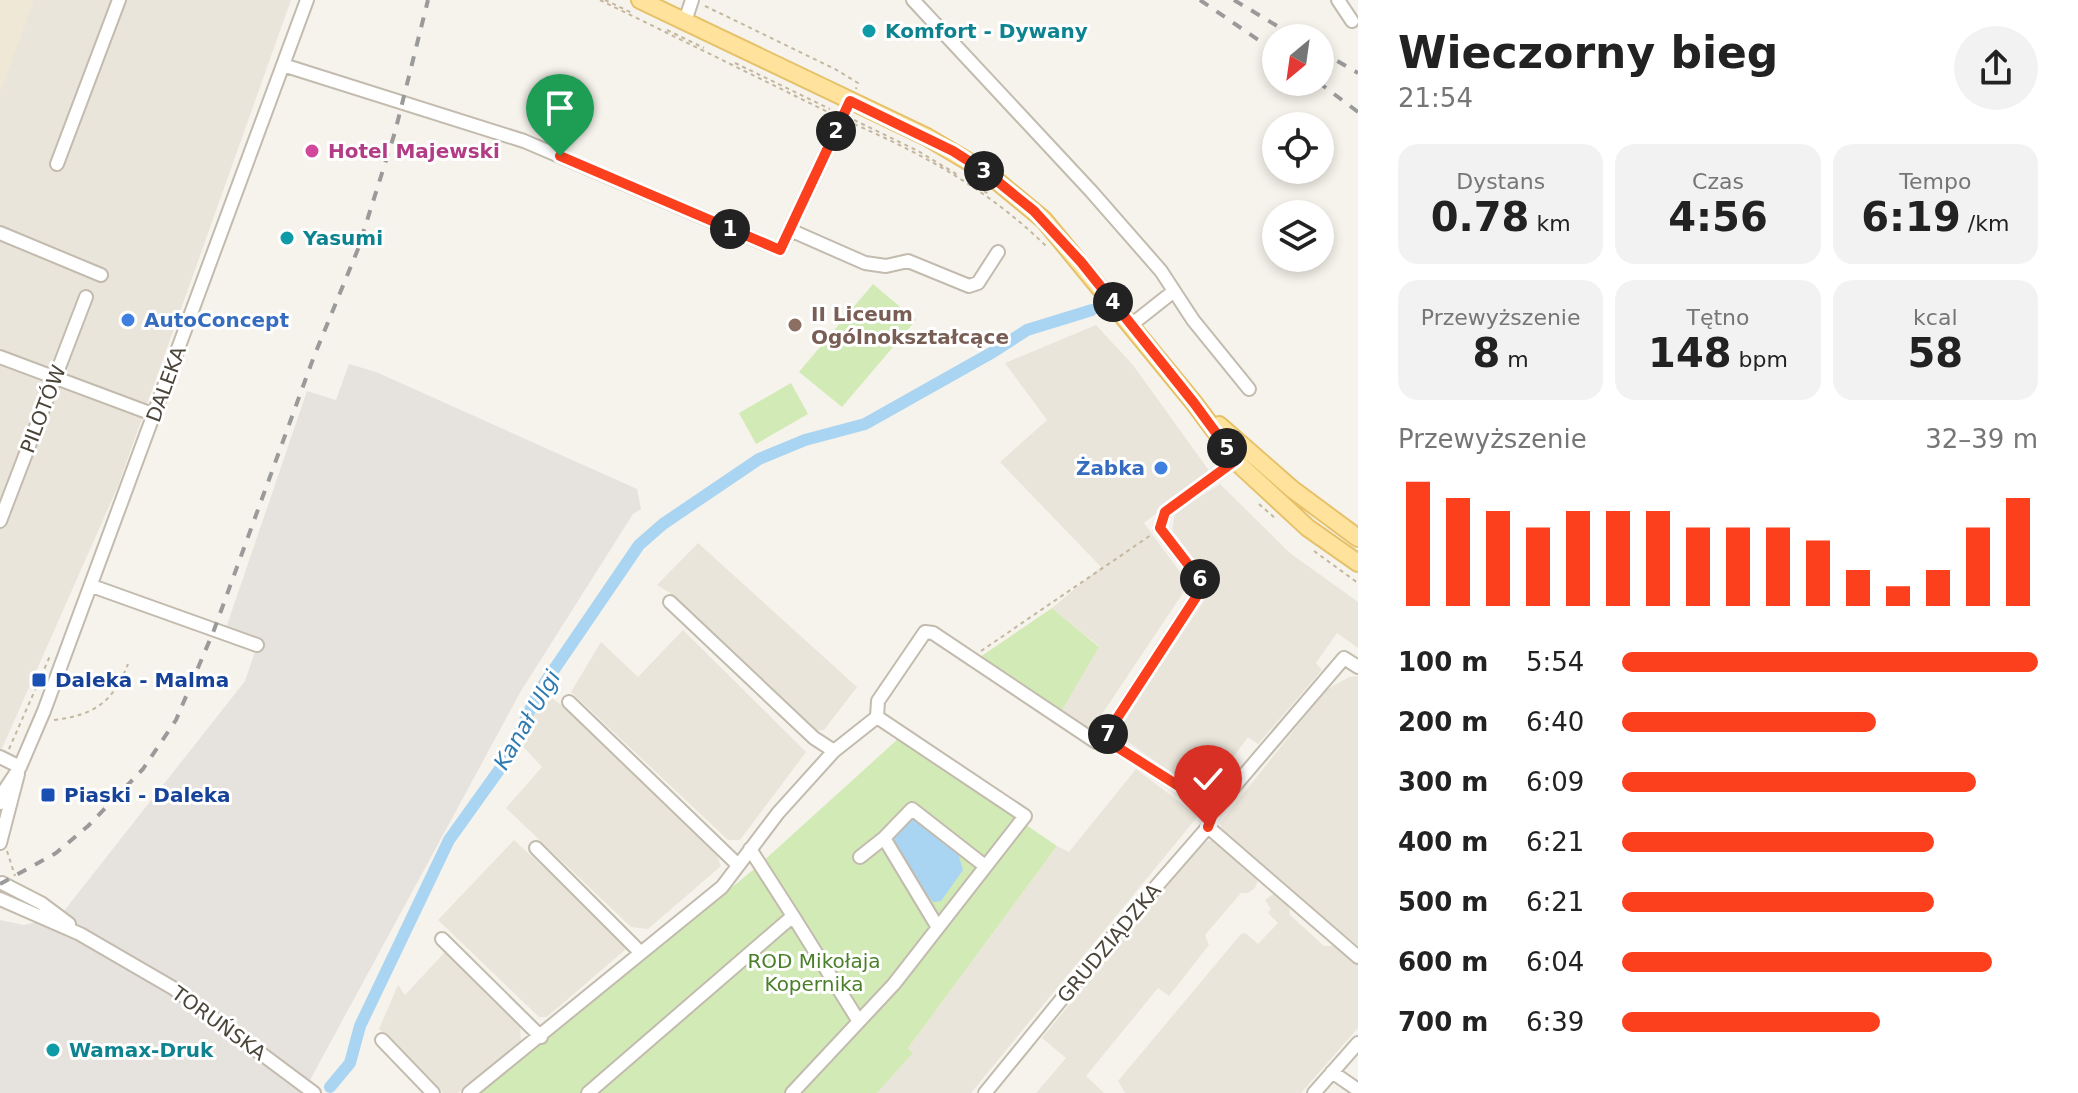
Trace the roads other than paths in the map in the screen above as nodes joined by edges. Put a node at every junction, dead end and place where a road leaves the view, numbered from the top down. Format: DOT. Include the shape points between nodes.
graph roads {
  1 [pos="119,0"];
  2 [pos="307,0"];
  3 [pos="640,0"];
  4 [pos="692,0"];
  5 [pos="913,0"];
  6 [pos="1338,0"];
  7 [pos="685,21"];
  8 [pos="1352,21"];
  9 [pos="283,65"];
  10 [pos="850,101"];
  11 [pos="57,164"];
  12 [pos="790,230"];
  13 [pos="0,233"];
  14 [pos="998,252"];
  15 [pos="101,275"];
  16 [pos="1174,291"];
  17 [pos="86,297"];
  18 [pos="1131,325"];
  19 [pos="0,357"];
  20 [pos="54,378"];
  21 [pos="1249,389"];
  22 [pos="1194,403"];
  23 [pos="155,415"];
  24 [pos="1236,460"];
  25 [pos="0,521"];
  26 [pos="1358,538"];
  27 [pos="1358,563"];
  28 [pos="92,586"];
  29 [pos="670,602"];
  30 [pos="257,645"];
  31 [pos="1358,667"];
  32 [pos="569,702"];
  33 [pos="877,717"];
  34 [pos="1106,740"];
  35 [pos="834,751"];
  36 [pos="2,758"];
  37 [pos="20,767"];
  38 [pos="0,803"];
  39 [pos="1215,809"];
  40 [pos="1208,827"];
  41 [pos="884,838"];
  42 [pos="0,843"];
  43 [pos="536,848"];
  44 [pos="750,849"];
  45 [pos="860,857"];
  46 [pos="738,865"];
  47 [pos="985,866"];
  48 [pos="1,882"];
  49 [pos="0,899"];
  50 [pos="793,916"];
  51 [pos="937,926"];
  52 [pos="80,934"];
  53 [pos="442,939"];
  54 [pos="641,953"];
  55 [pos="1358,957"];
  56 [pos="858,1020"];
  57 [pos="541,1037"];
  58 [pos="382,1040"];
  59 [pos="1358,1043"];
  60 [pos="1332,1072"];
  61 [pos="1358,1090"];
  62 [pos="314,1093"];
  63 [pos="433,1093"];
  64 [pos="469,1093"];
  65 [pos="588,1093"];
  66 [pos="792,1093"];
  67 [pos="985,1093"];
  68 [pos="1314,1093"];
  1 -- 11 [label="street"];
  2 -- 9 [label="street, DALEKA"];
  3 -- 7 [label="main road"];
  4 -- 7 [label="street"];
  5 -- 16 [label="street" via="1091,191"];
  6 -- 8 [label="street"];
  7 -- 10 [label="main road"];
  9 -- 12 [label="street" via="524,141 780,250"];
  9 -- 23 [label="street, DALEKA"];
  10 -- 12 [label="street"];
  10 -- 18 [label="main road" via="953,151 1010,190 1061,238"];
  12 -- 14 [label="street" via="865,263 908,261 969,286 978,283"];
  13 -- 15 [label="street"];
  16 -- 18 [label="street"];
  16 -- 21 [label="street"];
  17 -- 20 [label="street, PILOTÓW"];
  18 -- 22 [label="main road"];
  19 -- 20 [label="street"];
  20 -- 23 [label="street"];
  20 -- 25 [label="street, PILOTÓW"];
  22 -- 24 [label="main road"];
  22 -- 26 [label="main road" via="1292,489"];
  23 -- 28 [label="street, DALEKA"];
  24 -- 27 [label="main road" via="1288,511"];
  24 -- 34 [label="street" via="1165,512 1160,528 1204,585"];
  28 -- 30 [label="street"];
  28 -- 37 [label="street, DALEKA"];
  29 -- 35 [label="street"];
  31 -- 39 [label="street, GRUDZIĄDZKA" via="1344,658"];
  32 -- 46 [label="street"];
  33 -- 34 [label="street" via="878,701 925,632 1096,742"];
  33 -- 35 [label="street"];
  33 -- 47 [label="street" via="1025,816"];
  34 -- 39 [label="street"];
  35 -- 44 [label="street"];
  36 -- 37 [label="street"];
  37 -- 38 [label="street, DALEKA"];
  37 -- 42 [label="street, DALEKA"];
  39 -- 40 [label="street, GRUDZIĄDZKA"];
  40 -- 55 [label="street"];
  40 -- 67 [label="street, GRUDZIĄDZKA"];
  41 -- 45 [label="street"];
  41 -- 47 [label="street" via="912,809"];
  41 -- 51 [label="street"];
  43 -- 54 [label="street"];
  44 -- 46 [label="street"];
  44 -- 50 [label="street"];
  46 -- 54 [label="street" via="722,887"];
  47 -- 51 [label="street"];
  48 -- 52 [label="street, TORUŃSKA" via="41,903"];
  49 -- 52 [label="street, TORUŃSKA"];
  50 -- 56 [label="street"];
  50 -- 65 [label="street"];
  51 -- 56 [label="street" via="894,984"];
  52 -- 62 [label="street, TORUŃSKA" via="173,988"];
  53 -- 57 [label="street"];
  54 -- 57 [label="street"];
  56 -- 66 [label="street"];
  57 -- 64 [label="street"];
  58 -- 63 [label="street"];
  59 -- 60 [label="street"];
  60 -- 61 [label="street"];
  60 -- 68 [label="street"];
}
